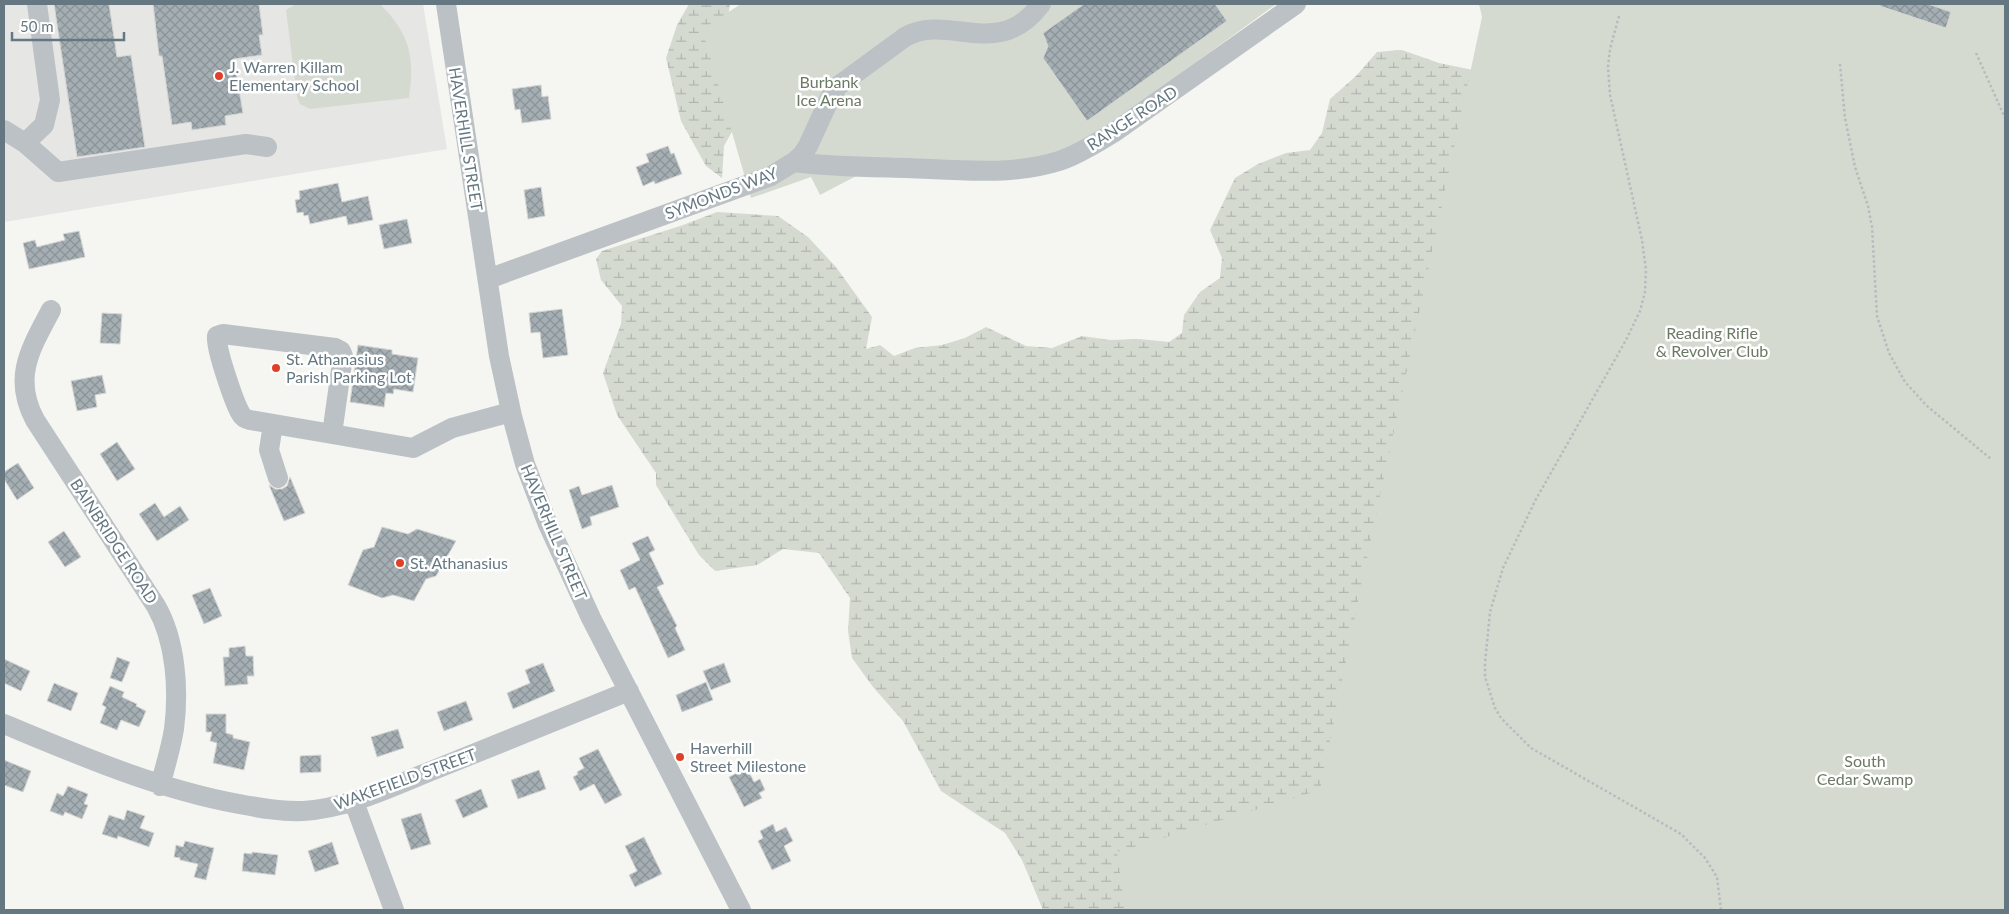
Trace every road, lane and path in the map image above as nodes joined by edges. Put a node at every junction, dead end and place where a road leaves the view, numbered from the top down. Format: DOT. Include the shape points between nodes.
graph roads {
  1 [pos="37,4"];
  2 [pos="446,4"];
  3 [pos="1041,4"];
  4 [pos="1296,4"];
  5 [pos="1619,16"];
  6 [pos="1976,53"];
  7 [pos="1840,64"];
  8 [pos="2005,118"];
  9 [pos="4,130"];
  10 [pos="25,143"];
  11 [pos="267,148"];
  12 [pos="794,162"];
  13 [pos="488,279"];
  14 [pos="51,310"];
  15 [pos="511,412"];
  16 [pos="274,424"];
  17 [pos="332,434"];
  18 [pos="1992,459"];
  19 [pos="278,478"];
  20 [pos="629,691"];
  21 [pos="4,724"];
  22 [pos="160,786"];
  23 [pos="354,802"];
  24 [pos="394,910"];
  25 [pos="741,910"];
  26 [pos="1721,910"];
  1 -- 10 [label="street" via="50,100 44,125"];
  2 -- 13 [label="street, HAVERHILL STREET"];
  3 -- 12 [label="street, SYMONDS WAY" via="1019,24 999,32 925,30 905,37 838,86 808,146"];
  4 -- 12 [label="street, RANGE ROAD" via="1113,133 1060,160 1004,170"];
  5 -- 26 [label="path" via="1610,49 1610,95 1642,240 1646,270 1644,292 1640,311 1626,340 1535,501 1503,568 1490,612 1486,677 1501,718 1531,748 1681,834 1705,858 1716,878"];
  6 -- 8 [label="path"];
  7 -- 18 [label="path" via="1845,118 1872,226 1877,316 1889,353 1905,382 1927,406"];
  9 -- 10 [label="street"];
  10 -- 11 [label="street" via="58,172 246,144"];
  12 -- 13 [label="street, SYMONDS WAY" via="743,187"];
  13 -- 15 [label="street, HAVERHILL STREET"];
  14 -- 22 [label="street, BAINBRIDGE ROAD" via="26,362 24,392 35,420 156,606 166,628 174,668 175,715"];
  15 -- 17 [label="street" via="452,428 414,448"];
  15 -- 20 [label="street, HAVERHILL STREET" via="541,509"];
  16 -- 17 [label="street"];
  16 -- 17 [label="street" via="248,420 241,414 215,342 218,335 340,350 343,356"];
  16 -- 19 [label="street" via="269,450"];
  20 -- 23 [label="street, WAKEFIELD STREET"];
  20 -- 25 [label="street, HAVERHILL STREET"];
  21 -- 22 [label="street, WAKEFIELD STREET"];
  22 -- 23 [label="street, WAKEFIELD STREET" via="205,798 280,810 313,810"];
  23 -- 24 [label="street"];
}
